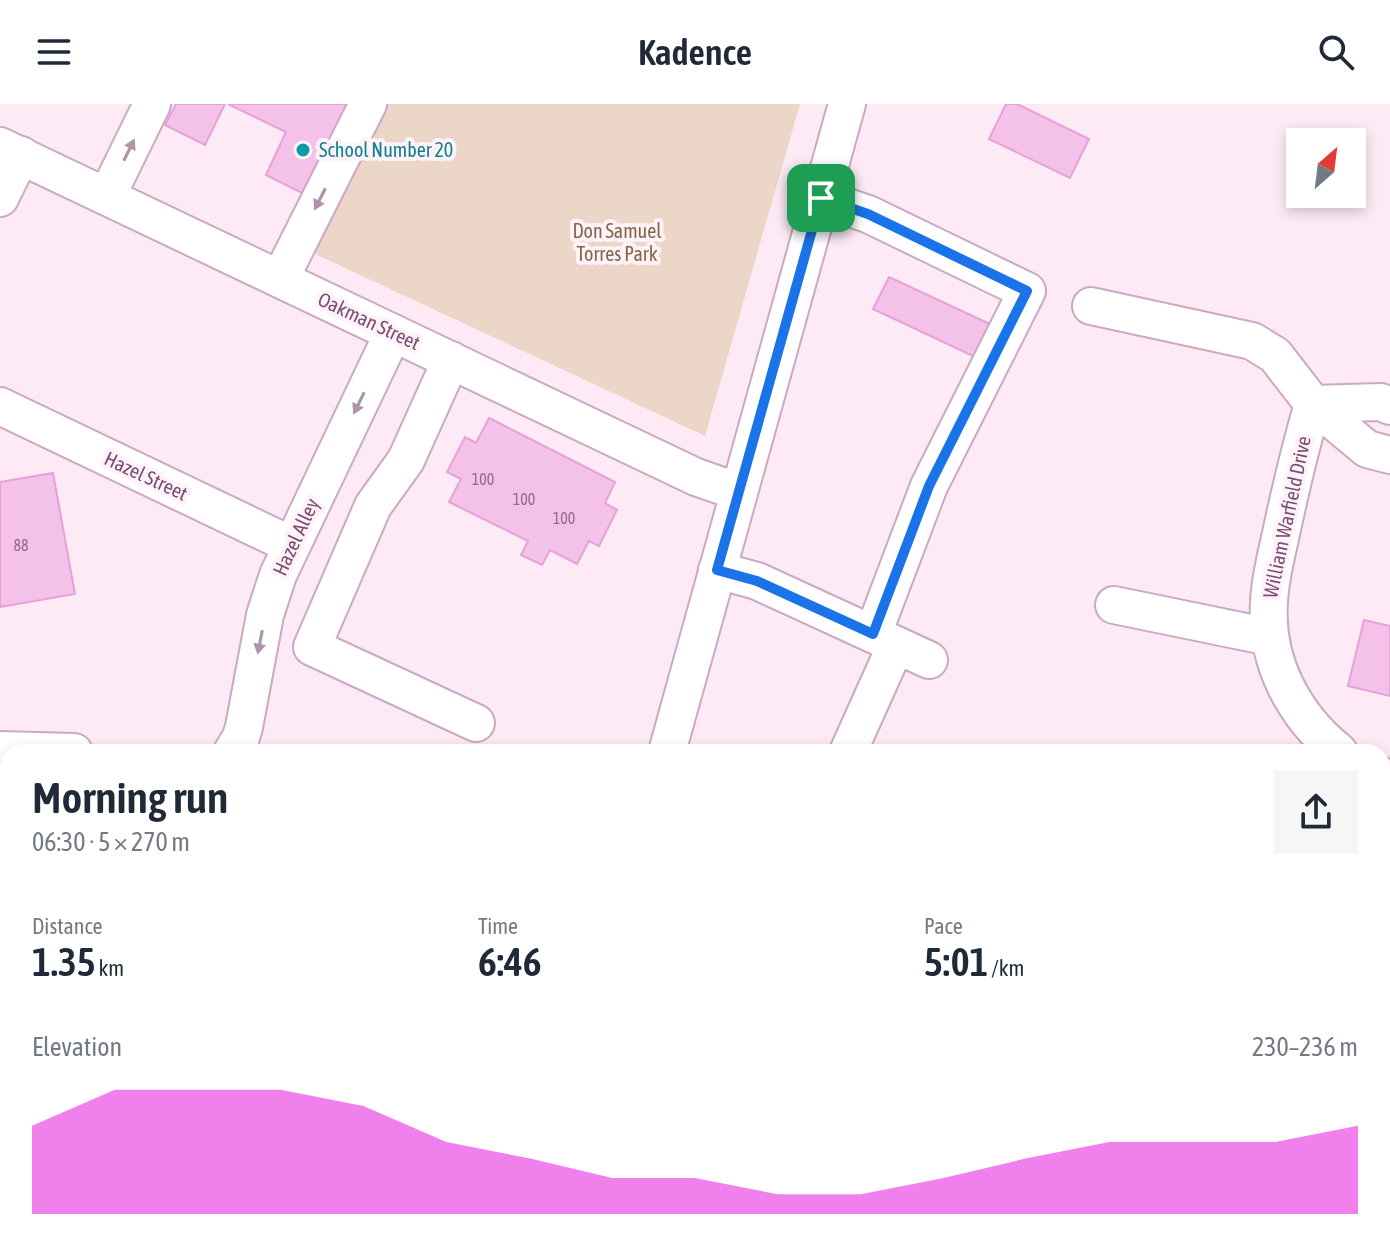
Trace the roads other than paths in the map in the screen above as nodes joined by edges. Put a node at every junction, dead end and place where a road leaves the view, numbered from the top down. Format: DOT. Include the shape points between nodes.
graph roads {
  1 [pos="152,104"];
  2 [pos="368,104"];
  3 [pos="847,104"];
  4 [pos="10,150"];
  5 [pos="107,196"];
  6 [pos="0,198"];
  7 [pos="821,198"];
  8 [pos="280,279"];
  9 [pos="1091,306"];
  10 [pos="393,333"];
  11 [pos="451,360"];
  12 [pos="1313,404"];
  13 [pos="0,406"];
  14 [pos="1390,406"];
  15 [pos="1390,455"];
  16 [pos="739,492"];
  17 [pos="291,545"];
  18 [pos="717,570"];
  19 [pos="1114,605"];
  20 [pos="1270,637"];
  21 [pos="885,640"];
  22 [pos="929,660"];
  23 [pos="476,723"];
  24 [pos="237,744"];
  25 [pos="669,744"];
  26 [pos="851,744"];
  27 [pos="1330,744"];
  5 -- 1 [label="street, one-way"];
  2 -- 8 [label="street, one-way"];
  3 -- 7 [label="street"];
  4 -- 5 [label="street, Oakman Street"];
  4 -- 6 [label="street"];
  5 -- 8 [label="street, Oakman Street"];
  7 -- 16 [label="street"];
  7 -- 21 [label="street" via="868,214 1027,291 929,486"];
  8 -- 10 [label="street, Oakman Street"];
  9 -- 12 [label="street" via="1252,341 1275,355"];
  10 -- 11 [label="street, Oakman Street"];
  10 -- 17 [label="street, Hazel Alley, one-way"];
  11 -- 16 [label="street, Oakman Street" via="696,477"];
  11 -- 23 [label="street" via="406,460 373,506 312,647"];
  12 -- 14 [label="street"];
  12 -- 15 [label="street" via="1367,449"];
  12 -- 20 [label="street, William Warfield Drive" via="1270,586"];
  13 -- 17 [label="street, Hazel Street"];
  16 -- 18 [label="street"];
  17 -- 24 [label="street, Hazel Alley, one-way" via="265,615"];
  18 -- 21 [label="street" via="757,581"];
  18 -- 25 [label="street"];
  19 -- 20 [label="street"];
  20 -- 27 [label="street, William Warfield Drive" via="1294,703"];
  21 -- 22 [label="street"];
  21 -- 26 [label="street"];
}
